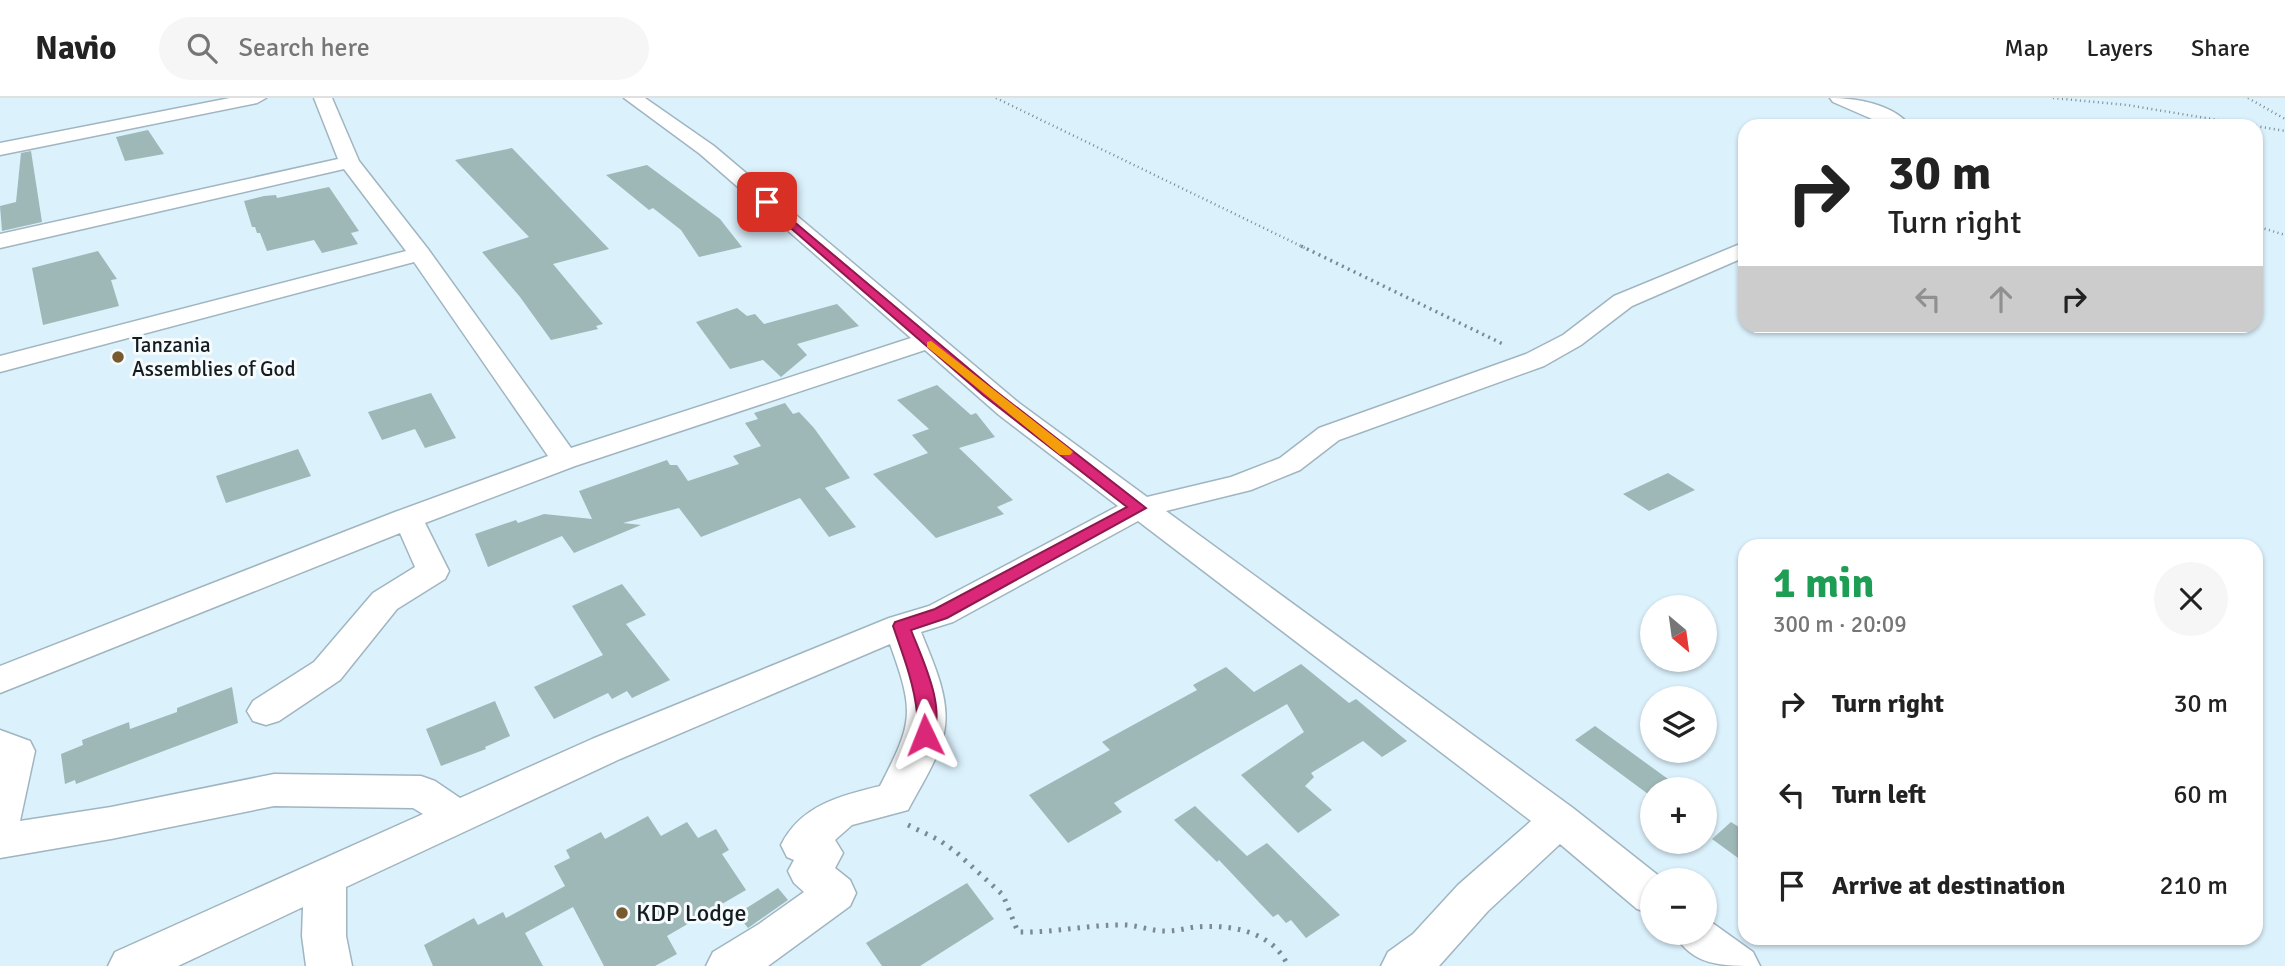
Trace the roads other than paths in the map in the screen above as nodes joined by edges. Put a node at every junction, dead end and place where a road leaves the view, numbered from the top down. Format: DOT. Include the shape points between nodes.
graph roads {
  1 [pos="257,98"];
  2 [pos="323,98"];
  3 [pos="633,98"];
  4 [pos="1839,98"];
  5 [pos="1873,98"];
  6 [pos="1888,119"];
  7 [pos="1892,119"];
  8 [pos="0,149"];
  9 [pos="349,162"];
  10 [pos="0,241"];
  11 [pos="1738,252"];
  12 [pos="420,254"];
  13 [pos="926,341"];
  14 [pos="0,364"];
  15 [pos="565,460"];
  16 [pos="1138,508"];
  17 [pos="406,519"];
  18 [pos="901,626"];
  19 [pos="0,680"];
  20 [pos="266,711"];
  21 [pos="0,745"];
  22 [pos="456,817"];
  23 [pos="1559,820"];
  24 [pos="0,821"];
  25 [pos="0,841"];
  26 [pos="325,877"];
  27 [pos="1640,886"];
  28 [pos="1711,945"];
  29 [pos="131,966"];
  30 [pos="330,966"];
  31 [pos="729,966"];
  32 [pos="1404,966"];
  33 [pos="1737,966"];
  1 -- 8 [label="street"];
  2 -- 9 [label="street"];
  3 -- 13 [label="street" via="707,150"];
  4 -- 6 [label="street"];
  5 -- 7 [label="street"];
  9 -- 10 [label="street"];
  9 -- 12 [label="street"];
  11 -- 16 [label="street" via="1623,301 1572,340 1535,360 1329,434 1290,464 1240,484"];
  12 -- 14 [label="street"];
  12 -- 15 [label="street"];
  13 -- 15 [label="street"];
  13 -- 16 [label="street"];
  15 -- 17 [label="street"];
  16 -- 18 [label="street" via="941,614"];
  16 -- 23 [label="street"];
  17 -- 19 [label="street"];
  17 -- 20 [label="street" via="433,571 385,601 327,671"];
  18 -- 22 [label="street"];
  18 -- 31 [label="street" via="924,689 928,719 894,799 840,812 802,845 821,853 809,871 835,893 775,939"];
  21 -- 24 [label="street" via="16,751"];
  22 -- 25 [label="street" via="421,792 274,790"];
  22 -- 26 [label="street"];
  23 -- 27 [label="street"];
  23 -- 32 [label="street" via="1473,898 1429,948"];
  26 -- 29 [label="street"];
  26 -- 30 [label="street" via="324,936"];
  28 -- 33 [label="street"];
}
